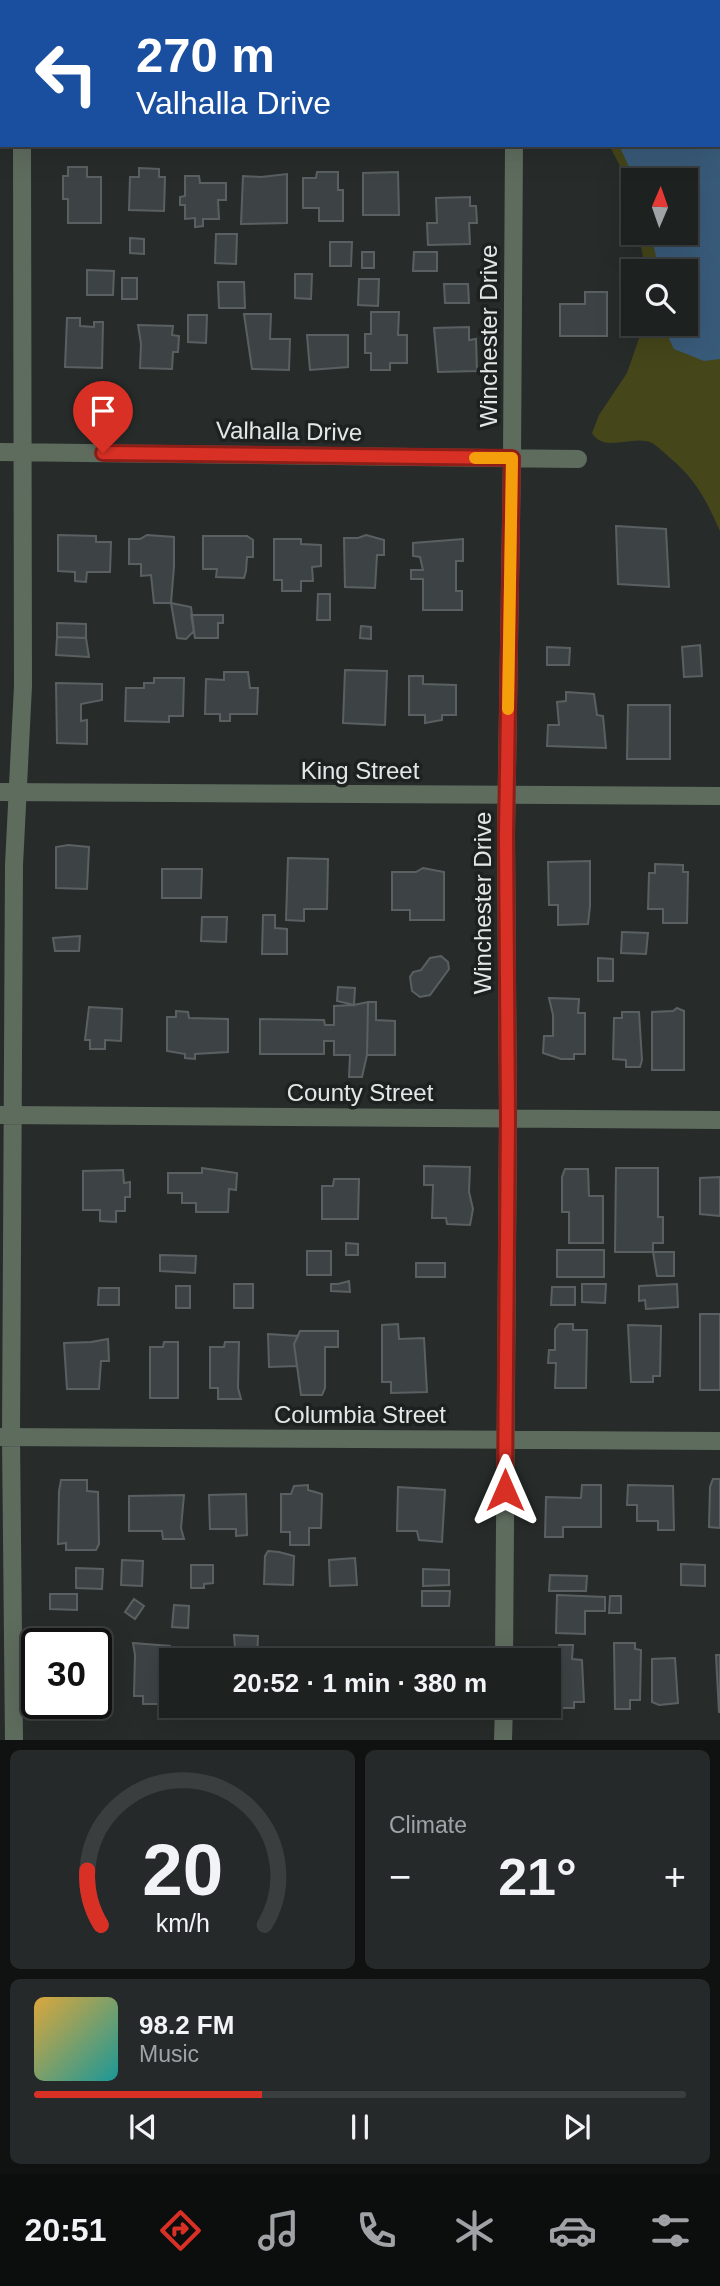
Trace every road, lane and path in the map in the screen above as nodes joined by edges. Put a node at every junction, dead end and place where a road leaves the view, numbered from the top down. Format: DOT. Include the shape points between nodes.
graph roads {
  1 [pos="22,147"];
  2 [pos="513,147"];
  3 [pos="0,452"];
  4 [pos="22,452"];
  5 [pos="512,458"];
  6 [pos="578,459"];
  7 [pos="9,792"];
  8 [pos="507,795"];
  9 [pos="720,796"];
  10 [pos="7,1115"];
  11 [pos="508,1118"];
  12 [pos="720,1119"];
  13 [pos="6,1437"];
  14 [pos="505,1440"];
  15 [pos="720,1441"];
  16 [pos="504,1648"];
  17 [pos="503,1718"];
  18 [pos="14,1740"];
  19 [pos="503,1740"];
  1 -- 4 [label="street"];
  2 -- 5 [label="street, Winchester Drive"];
  3 -- 4 [label="street, Valhalla Drive"];
  4 -- 5 [label="street, Valhalla Drive"];
  4 -- 7 [label="street" via="23,686"];
  5 -- 6 [label="street, Valhalla Drive"];
  5 -- 8 [label="street, Winchester Drive"];
  7 -- 8 [label="street, King Street"];
  7 -- 10 [label="street" via="14,865"];
  8 -- 9 [label="street, King Street"];
  8 -- 11 [label="street, Winchester Drive"];
  10 -- 11 [label="street, County Street"];
  10 -- 13 [label="street"];
  11 -- 12 [label="street, County Street"];
  11 -- 14 [label="street, Winchester Drive"];
  13 -- 14 [label="street, Columbia Street"];
  13 -- 18 [label="street"];
  14 -- 15 [label="street, Columbia Street"];
  14 -- 16 [label="street, Winchester Drive"];
  17 -- 19 [label="street"];
}
